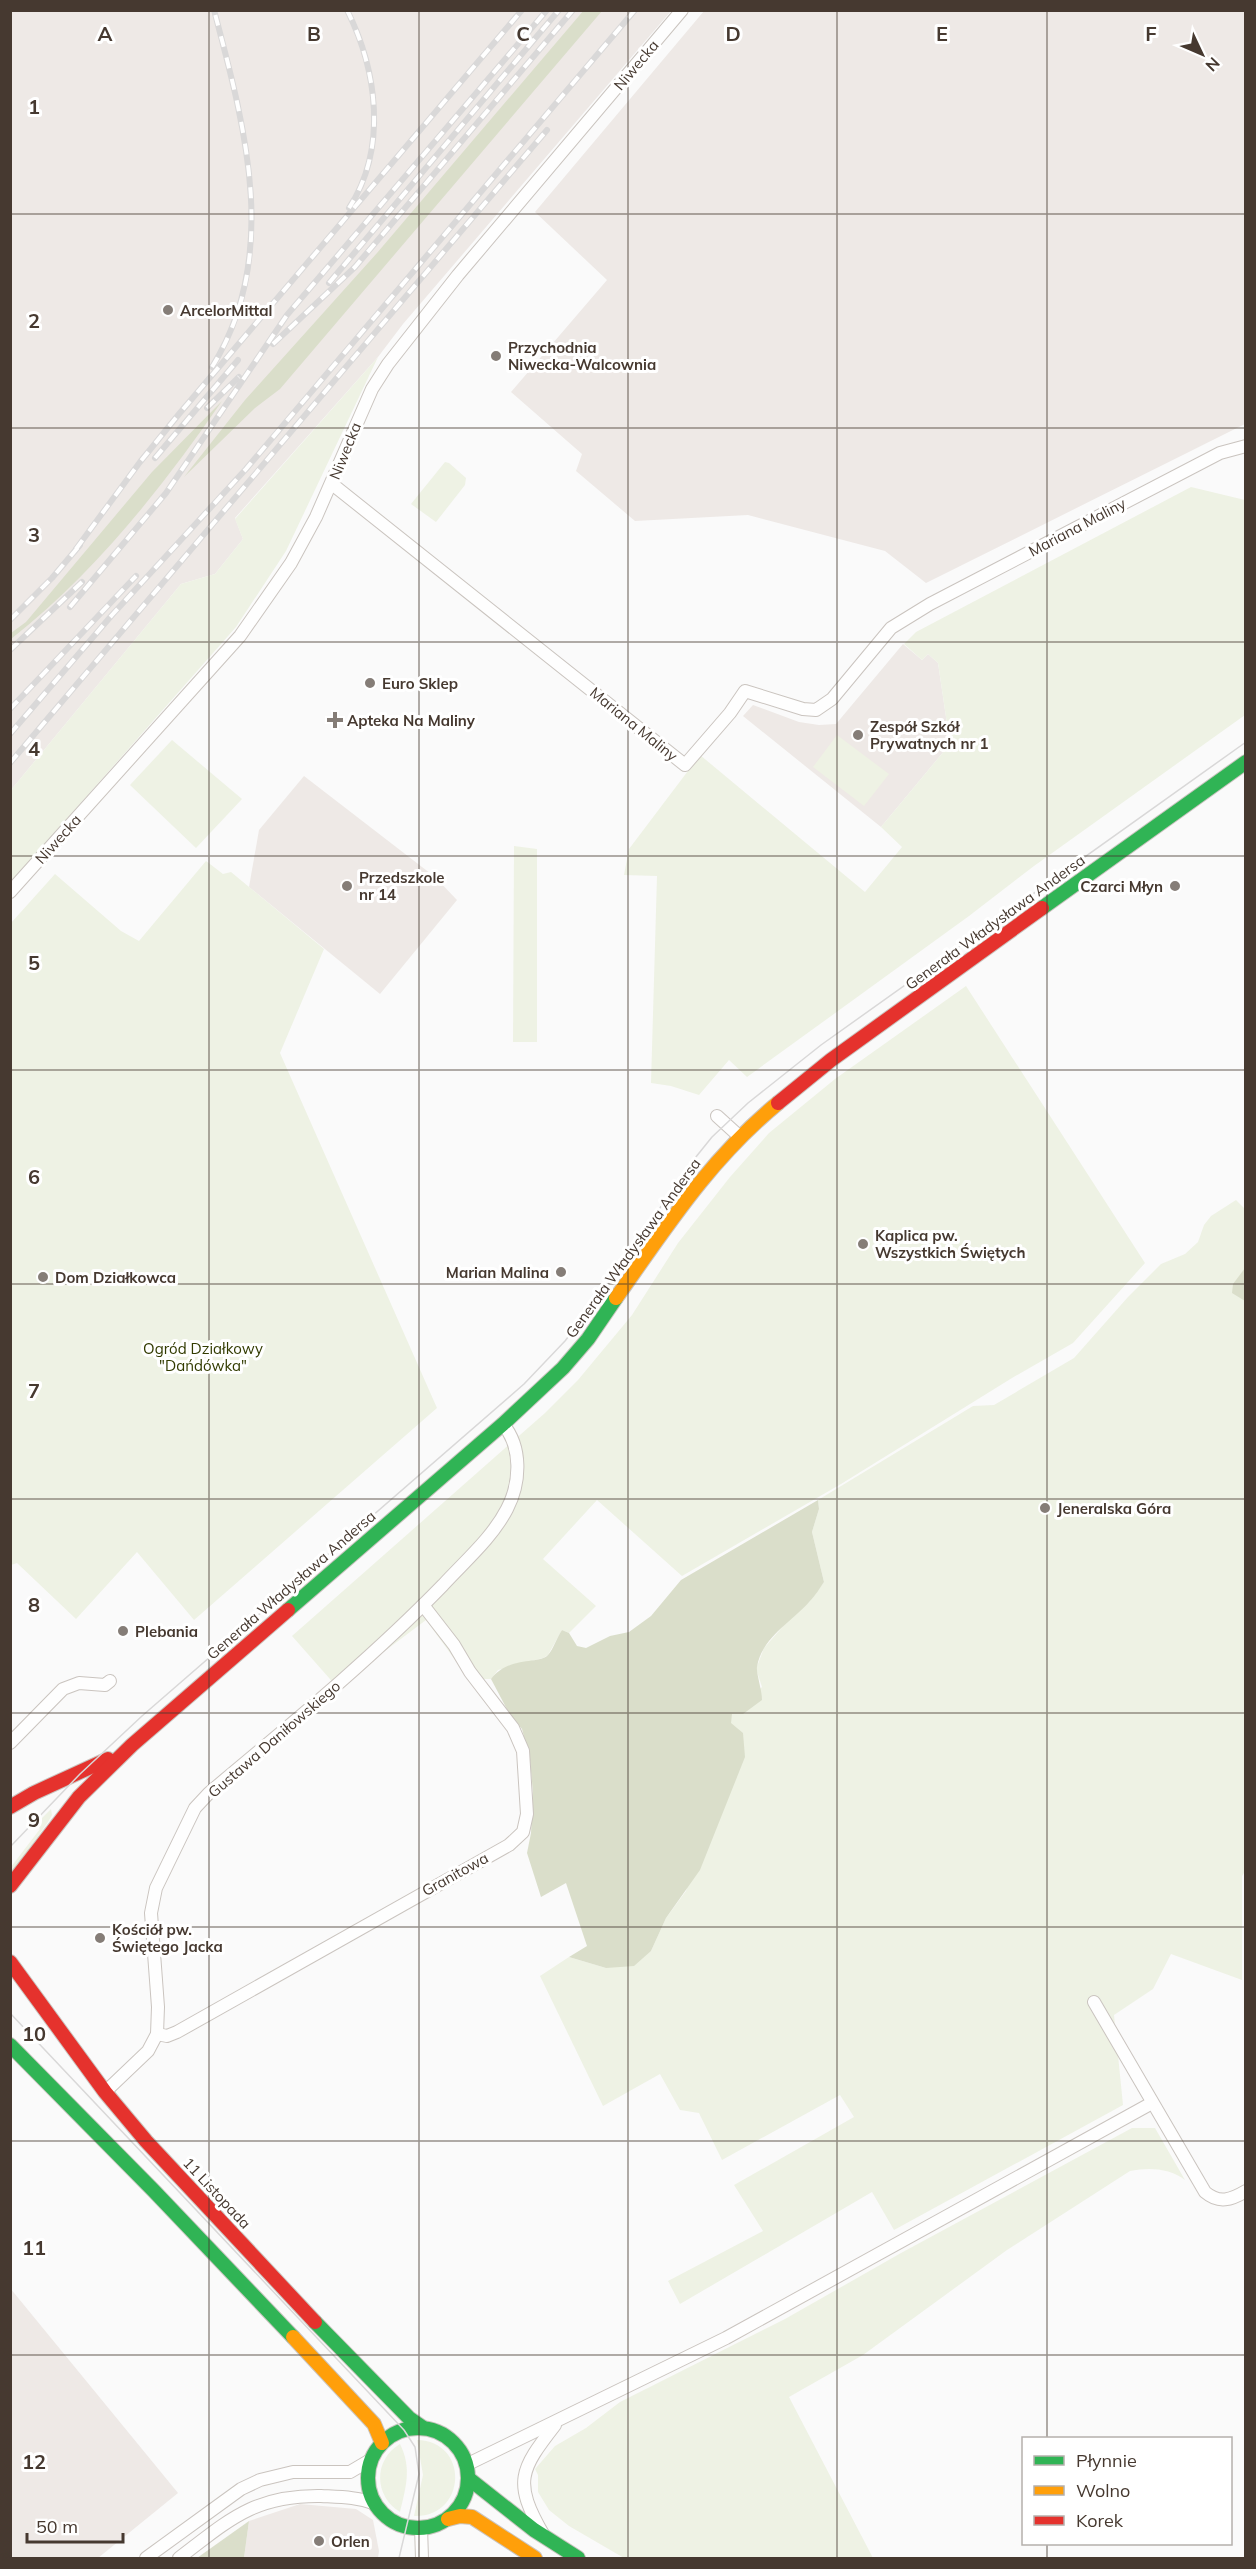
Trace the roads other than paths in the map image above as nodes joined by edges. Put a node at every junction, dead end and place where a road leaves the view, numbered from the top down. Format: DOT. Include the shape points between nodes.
graph roads {
  1 [pos="682,10"];
  2 [pos="1245,446"];
  3 [pos="332,484"];
  4 [pos="1245,762"];
  5 [pos="10,892"];
  6 [pos="717,1116"];
  7 [pos="740,1136"];
  8 [pos="503,1424"];
  9 [pos="423,1605"];
  10 [pos="110,1681"];
  11 [pos="10,1743"];
  12 [pos="132,1745"];
  13 [pos="10,1807"];
  14 [pos="10,1886"];
  15 [pos="10,1962"];
  16 [pos="1094,2002"];
  17 [pos="157,2034"];
  18 [pos="10,2045"];
  19 [pos="105,2092"];
  20 [pos="1152,2103"];
  21 [pos="1245,2191"];
  22 [pos="558,2421"];
  23 [pos="422,2427"];
  24 [pos="382,2443"];
  25 [pos="372,2459"];
  26 [pos="467,2472"];
  27 [pos="376,2504"];
  28 [pos="448,2518"];
  29 [pos="421,2527"];
  30 [pos="545,2537"];
  31 [pos="146,2559"];
  32 [pos="180,2559"];
  33 [pos="422,2559"];
  34 [pos="535,2559"];
  35 [pos="578,2559"];
  1 -- 3 [label="street, Niwecka" via="406,338 372,389"];
  2 -- 3 [label="street, Mariana Maliny" via="1220,453 891,628 832,699 816,710 745,691 685,765"];
  3 -- 5 [label="street, Niwecka" via="291,563 240,636"];
  4 -- 7 [label="main road, Generała Władysława Andersa" via="831,1060"];
  6 -- 7 [label="street"];
  7 -- 8 [label="main road, Generała Władysława Andersa" via="693,1189 588,1339"];
  8 -- 9 [label="street, Gustawa Daniłowskiego" via="515,1443 518,1468 508,1508 494,1530"];
  8 -- 12 [label="main road, Generała Władysława Andersa"];
  9 -- 17 [label="street, Gustawa Daniłowskiego" via="386,1643 195,1808 156,1888 151,1913"];
  9 -- 17 [label="street, Granitowa" via="520,1742 527,1814 523,1832 509,1845 177,2032"];
  10 -- 11 [label="street" via="105,1685 79,1683 63,1689"];
  12 -- 13 [label="main road, Generała Władysława Andersa"];
  12 -- 14 [label="main road, Generała Władysława Andersa" via="79,1797"];
  15 -- 19 [label="main road, 11 Listopada"];
  16 -- 20 [label="street"];
  17 -- 19 [label="street" via="148,2051"];
  18 -- 24 [label="main road" via="363,2411"];
  19 -- 23 [label="main road, 11 Listopada" via="356,2366"];
  20 -- 21 [label="street" via="1205,2192 1225,2200"];
  20 -- 22 [label="street" via="726,2338"];
  22 -- 26 [label="street"];
  22 -- 30 [label="street" via="533,2453 523,2478 527,2504"];
  23 -- 24 [label="main road" via="401,2431"];
  23 -- 26 [label="main road" via="452,2442 462,2454"];
  24 -- 25 [label="main road"];
  25 -- 27 [label="main road" via="368,2482"];
  25 -- 31 [label="street" via="350,2472 293,2472 260,2480 241,2489"];
  26 -- 28 [label="main road" via="463,2500"];
  26 -- 30 [label="main road"];
  27 -- 29 [label="main road" via="395,2522"];
  27 -- 32 [label="street" via="331,2496 273,2500 232,2519"];
  28 -- 29 [label="main road"];
  28 -- 34 [label="main road" via="472,2517"];
  29 -- 33 [label="street"];
  30 -- 35 [label="main road"];
}
